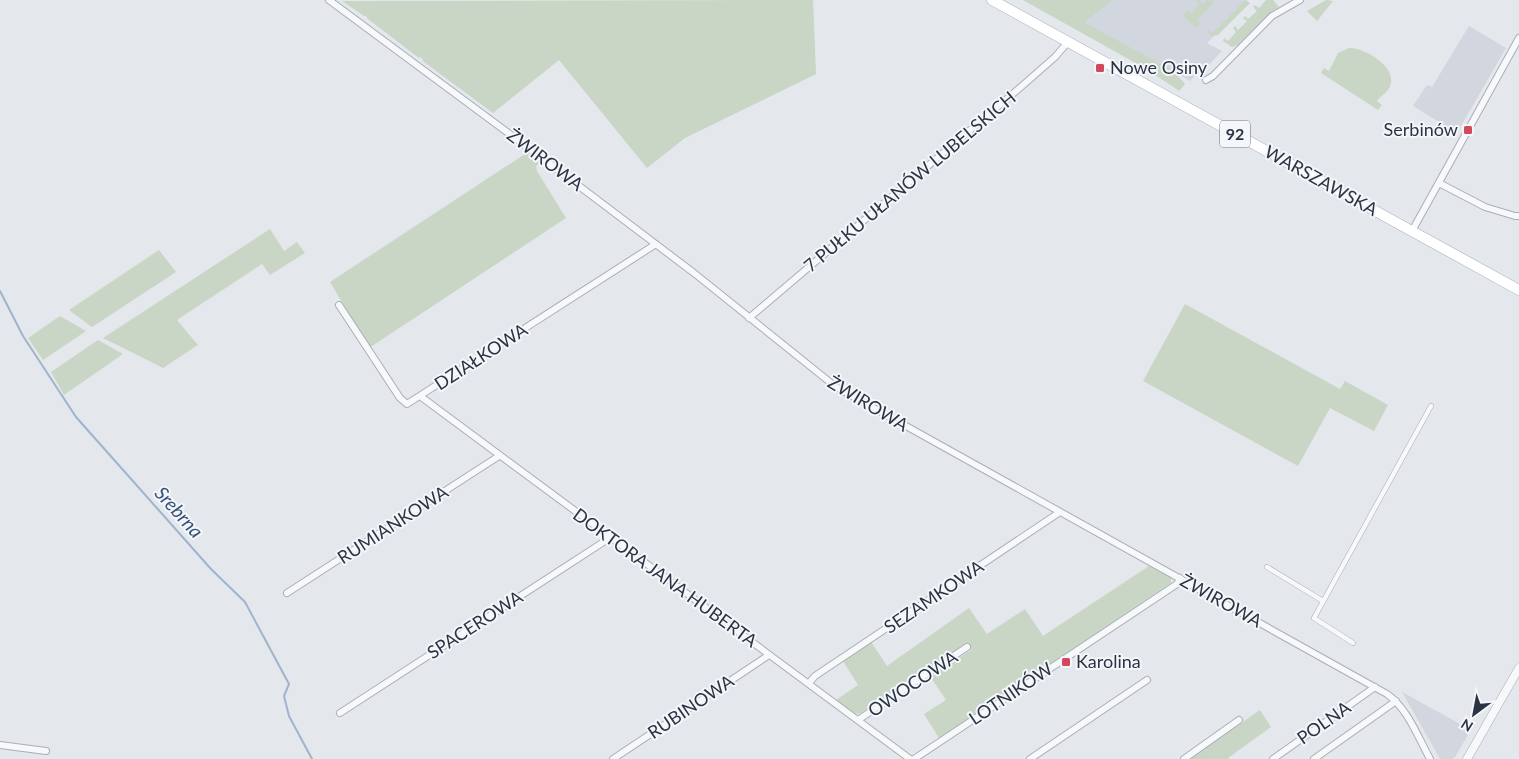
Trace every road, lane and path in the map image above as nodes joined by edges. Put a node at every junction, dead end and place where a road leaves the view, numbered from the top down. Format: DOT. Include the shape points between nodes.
graph roads {
  1 [pos="329,0"];
  2 [pos="992,0"];
  3 [pos="1300,0"];
  4 [pos="1519,38"];
  5 [pos="1068,42"];
  6 [pos="1206,80"];
  7 [pos="1439,183"];
  8 [pos="1519,216"];
  9 [pos="1412,231"];
  10 [pos="656,244"];
  11 [pos="1519,290"];
  12 [pos="339,305"];
  13 [pos="749,318"];
  14 [pos="420,396"];
  15 [pos="1431,406"];
  16 [pos="499,456"];
  17 [pos="1060,512"];
  18 [pos="611,538"];
  19 [pos="1267,567"];
  20 [pos="1180,578"];
  21 [pos="287,593"];
  22 [pos="1323,601"];
  23 [pos="1353,643"];
  24 [pos="967,647"];
  25 [pos="769,655"];
  26 [pos="1519,668"];
  27 [pos="1147,680"];
  28 [pos="809,683"];
  29 [pos="1375,687"];
  30 [pos="1396,701"];
  31 [pos="340,713"];
  32 [pos="858,720"];
  33 [pos="1239,720"];
  34 [pos="0,745"];
  35 [pos="46,751"];
  36 [pos="612,759"];
  37 [pos="910,759"];
  38 [pos="914,759"];
  39 [pos="1030,759"];
  40 [pos="1184,759"];
  41 [pos="1273,759"];
  42 [pos="1314,759"];
  43 [pos="1430,759"];
  44 [pos="1466,759"];
  1 -- 10 [label="street, ŻWIROWA"];
  2 -- 5 [label="main road, WARSZAWSKA / 92"];
  3 -- 6 [label="street" via="1272,16"];
  4 -- 7 [label="street"];
  5 -- 9 [label="main road, WARSZAWSKA / 92"];
  5 -- 13 [label="street, 7 PUŁKU UŁANÓW LUBELSKICH" via="1015,92"];
  7 -- 8 [label="street" via="1485,207"];
  7 -- 9 [label="street"];
  9 -- 11 [label="main road, WARSZAWSKA / 92"];
  10 -- 13 [label="street, ŻWIROWA"];
  10 -- 14 [label="street, DZIAŁKOWA"];
  12 -- 14 [label="street, DZIAŁKOWA" via="400,398 408,404"];
  13 -- 17 [label="street, ŻWIROWA" via="842,391"];
  14 -- 16 [label="street, DOKTORA JANA HUBERTA"];
  15 -- 22 [label="street"];
  16 -- 18 [label="street, DOKTORA JANA HUBERTA"];
  16 -- 21 [label="street, RUMIANKOWA"];
  17 -- 20 [label="street, ŻWIROWA"];
  17 -- 28 [label="street, SEZAMKOWA"];
  18 -- 25 [label="street, DOKTORA JANA HUBERTA"];
  18 -- 31 [label="street, SPACEROWA"];
  19 -- 22 [label="street"];
  20 -- 29 [label="street, ŻWIROWA"];
  20 -- 38 [label="street, LOTNIKÓW" via="1177,584"];
  22 -- 23 [label="street" via="1314,618"];
  24 -- 32 [label="street, OWOCOWA"];
  25 -- 28 [label="street, DOKTORA JANA HUBERTA"];
  25 -- 36 [label="street, RUBINOWA"];
  26 -- 44 [label="street"];
  27 -- 39 [label="street"];
  28 -- 32 [label="street, DOKTORA JANA HUBERTA"];
  29 -- 30 [label="street, ŻWIROWA"];
  29 -- 41 [label="street, POLNA"];
  30 -- 42 [label="street"];
  30 -- 43 [label="street, ŻWIROWA"];
  32 -- 37 [label="street, DOKTORA JANA HUBERTA"];
  33 -- 40 [label="street"];
  34 -- 35 [label="street"];
}
